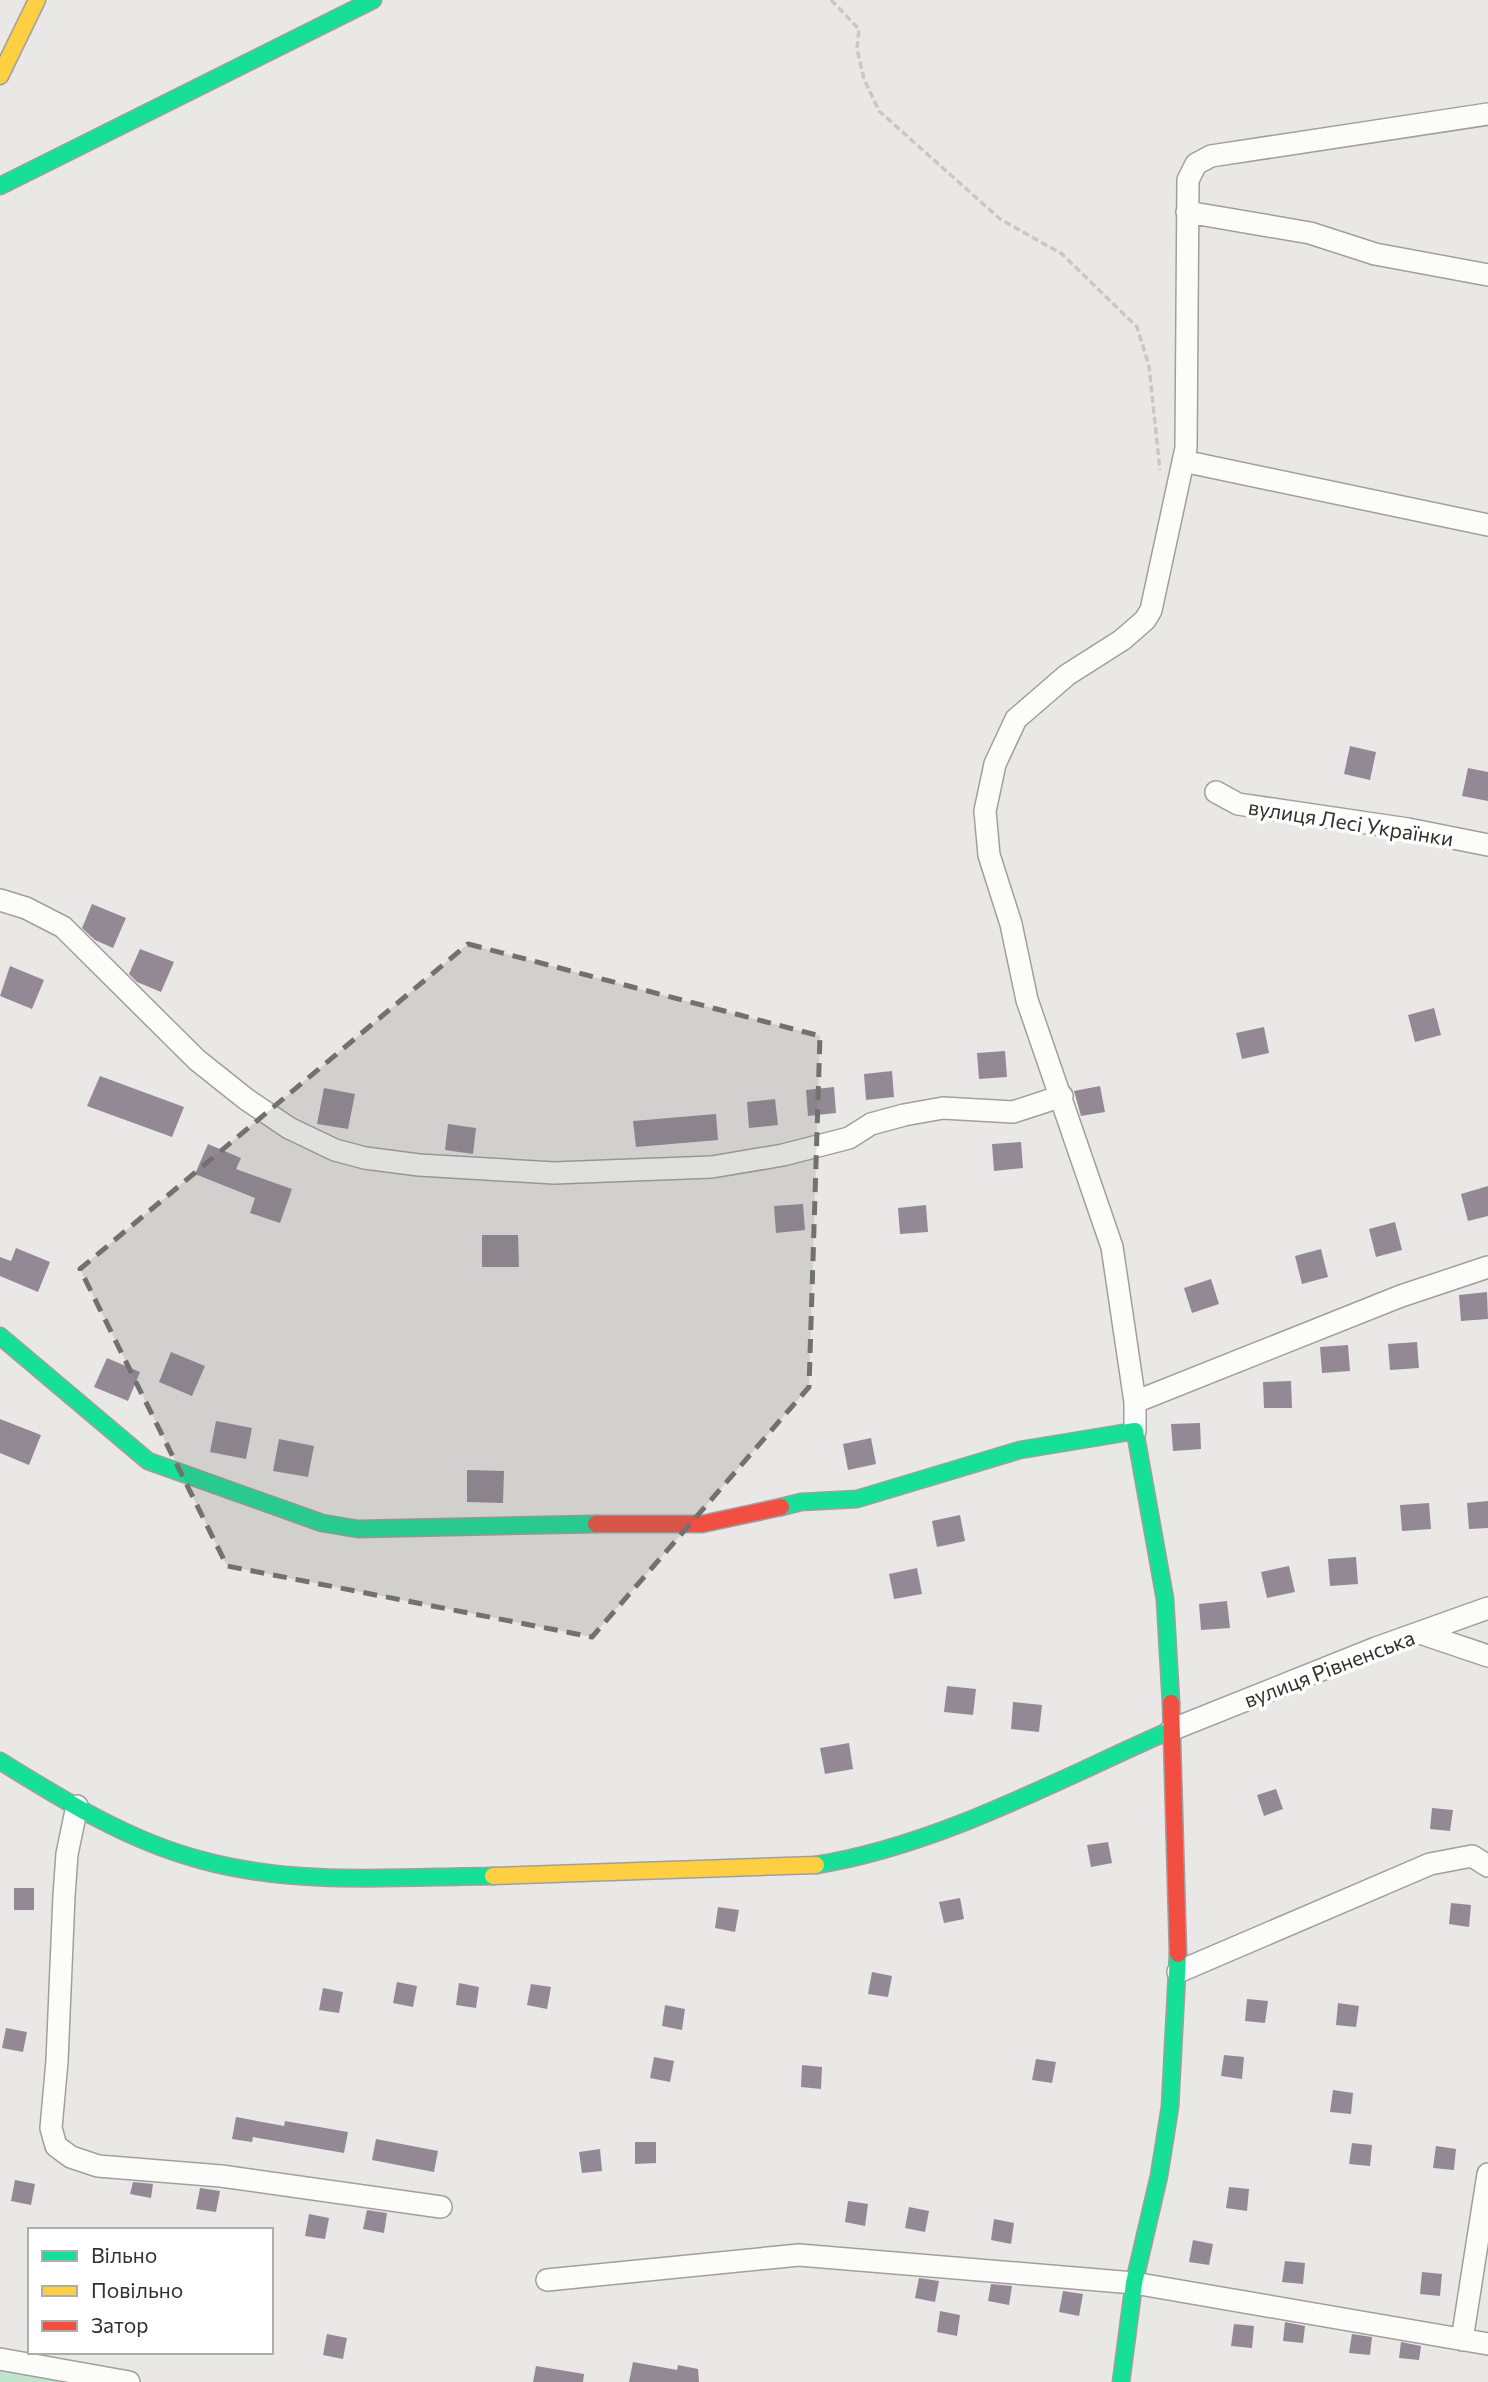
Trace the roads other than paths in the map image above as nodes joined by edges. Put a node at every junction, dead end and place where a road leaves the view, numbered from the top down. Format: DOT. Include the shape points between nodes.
graph roads {
  1 [pos="37,0"];
  2 [pos="373,0"];
  3 [pos="0,76"];
  4 [pos="1488,114"];
  5 [pos="0,186"];
  6 [pos="1187,212"];
  7 [pos="1488,275"];
  8 [pos="1183,461"];
  9 [pos="1488,525"];
  10 [pos="1216,792"];
  11 [pos="1488,845"];
  12 [pos="0,900"];
  13 [pos="1062,1096"];
  14 [pos="1488,1267"];
  15 [pos="0,1336"];
  16 [pos="1135,1402"];
  17 [pos="1135,1431"];
  18 [pos="1488,1608"];
  19 [pos="1420,1633"];
  20 [pos="1488,1656"];
  21 [pos="1171,1730"];
  22 [pos="0,1760"];
  23 [pos="77,1806"];
  24 [pos="1488,1866"];
  25 [pos="1178,1972"];
  26 [pos="1488,2174"];
  27 [pos="441,2207"];
  28 [pos="547,2280"];
  29 [pos="1133,2283"];
  30 [pos="1462,2340"];
  31 [pos="1488,2344"];
  32 [pos="0,2359"];
  33 [pos="129,2382"];
  34 [pos="1121,2382"];
  1 -- 3 [label="main road"];
  2 -- 5 [label="main road"];
  4 -- 6 [label="street" via="1211,156 1196,164 1188,180"];
  6 -- 7 [label="street" via="1310,233 1375,254"];
  6 -- 8 [label="street"];
  8 -- 9 [label="street"];
  8 -- 13 [label="street" via="1151,610 1122,640 1058,682 1016,719 995,764 985,811 989,855 1011,925 1027,1000"];
  10 -- 11 [label="street, вулиця Лесі Українки" via="1238,804"];
  12 -- 13 [label="street" via="63,927 197,1060 246,1099 289,1128 335,1150 365,1158 554,1173 712,1167 849,1138 871,1124 904,1115 943,1108 1013,1112"];
  13 -- 16 [label="street" via="1112,1247"];
  14 -- 16 [label="street" via="1401,1296"];
  15 -- 17 [label="main road" via="148,1461 322,1523 358,1529 702,1524 801,1502 857,1499 1020,1450"];
  16 -- 17 [label="street"];
  17 -- 21 [label="main road" via="1165,1599"];
  18 -- 19 [label="street, вулиця Рівненська"];
  19 -- 20 [label="street"];
  19 -- 21 [label="street, вулиця Рівненська"];
  21 -- 23 [label="main road" via="900,1843 818,1865 574,1877 286,1875 197,1860"];
  21 -- 25 [label="main road"];
  22 -- 23 [label="main road"];
  23 -- 27 [label="street" via="64,1896 51,2128 56,2146 98,2166 221,2176"];
  24 -- 25 [label="street" via="1472,1856 1430,1864"];
  25 -- 29 [label="main road" via="1170,2107"];
  26 -- 30 [label="street"];
  28 -- 29 [label="street" via="799,2255"];
  29 -- 30 [label="street"];
  29 -- 34 [label="main road"];
  30 -- 31 [label="street"];
  32 -- 33 [label="street"];
}
